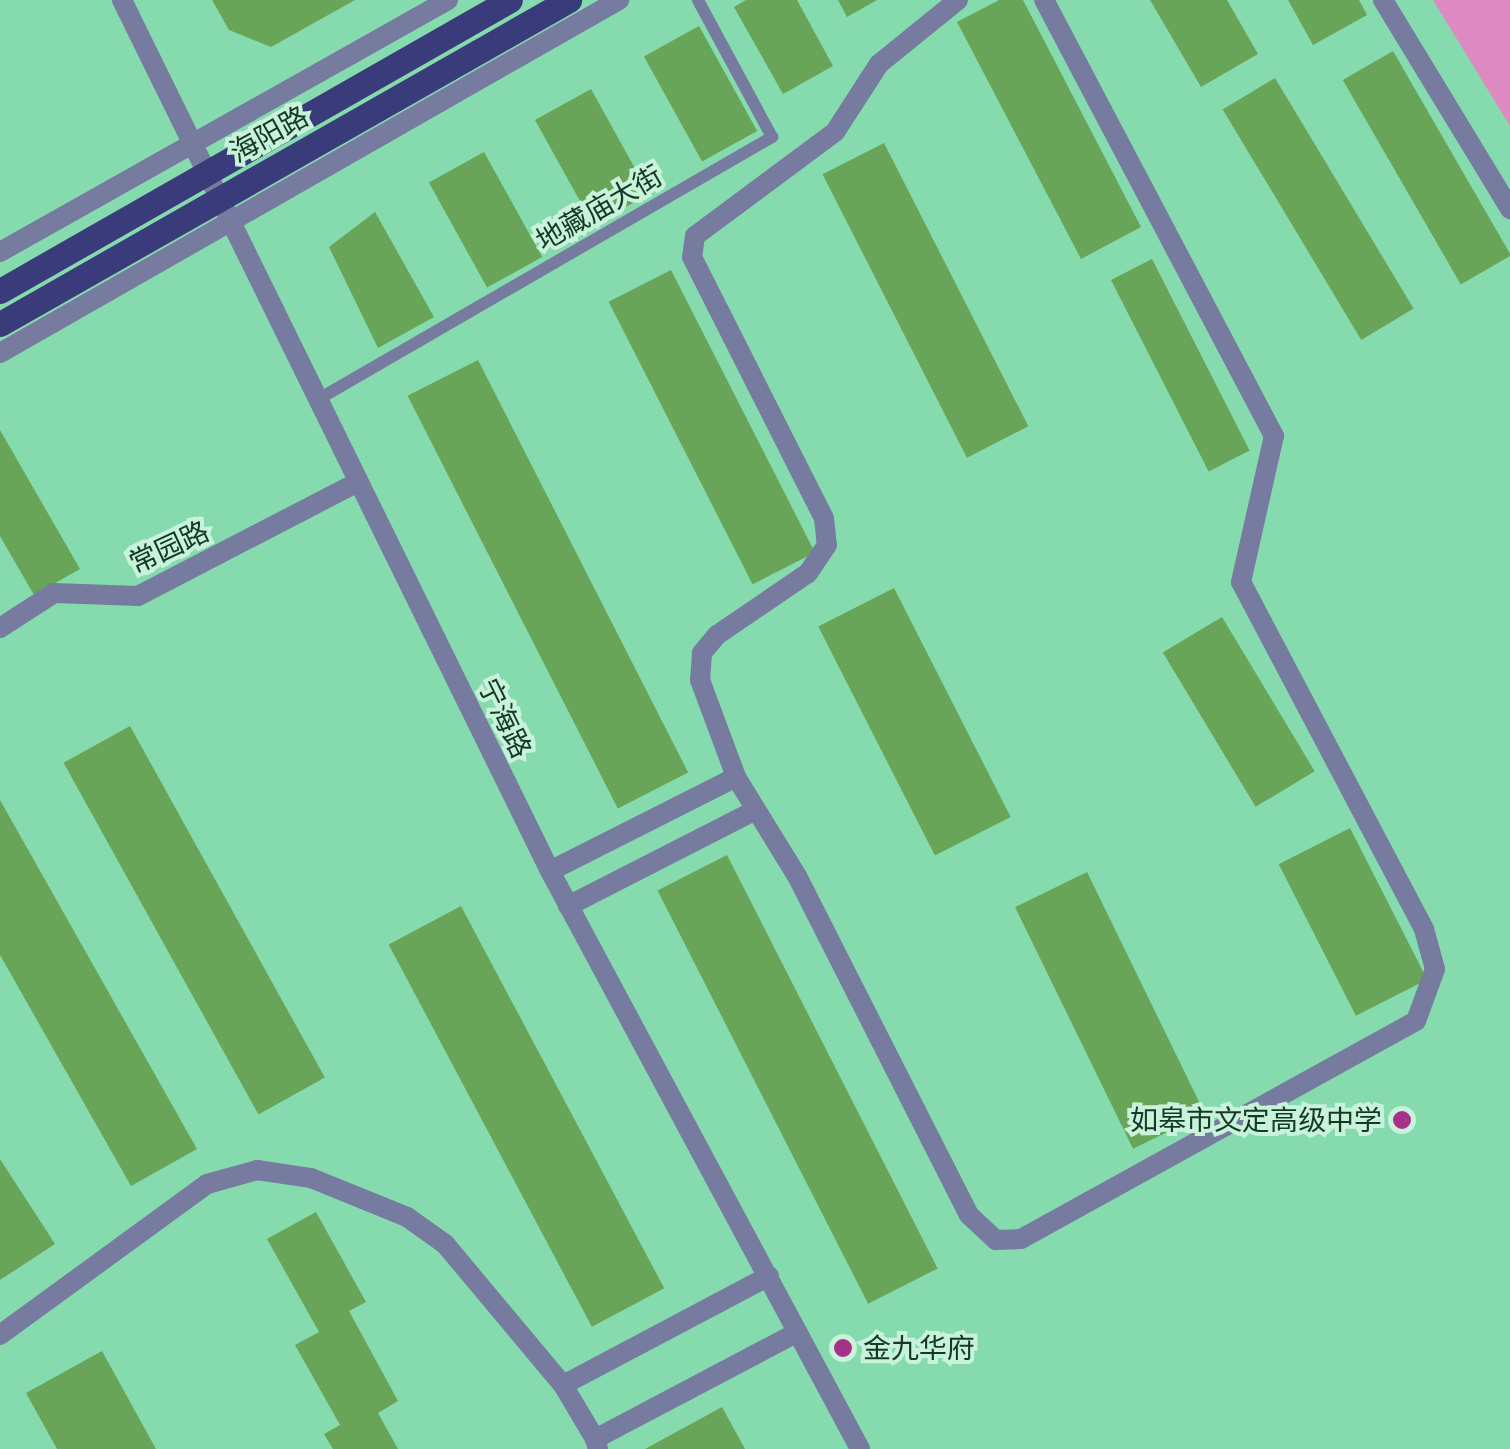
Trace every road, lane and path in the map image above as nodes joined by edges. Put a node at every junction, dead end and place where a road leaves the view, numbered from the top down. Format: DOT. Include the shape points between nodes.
graph roads {
  1 [pos="122,0"];
  2 [pos="448,0"];
  3 [pos="510,0"];
  4 [pos="569,0"];
  5 [pos="619,0"];
  6 [pos="698,0"];
  7 [pos="958,0"];
  8 [pos="1044,0"];
  9 [pos="1383,0"];
  10 [pos="190,147"];
  11 [pos="205,175"];
  12 [pos="216,198"];
  13 [pos="1510,209"];
  14 [pos="229,222"];
  15 [pos="0,252"];
  16 [pos="0,291"];
  17 [pos="0,324"];
  18 [pos="0,353"];
  19 [pos="317,400"];
  20 [pos="358,482"];
  21 [pos="0,628"];
  22 [pos="736,777"];
  23 [pos="754,811"];
  24 [pos="550,871"];
  25 [pos="568,906"];
  26 [pos="769,1276"];
  27 [pos="798,1332"];
  28 [pos="0,1335"];
  29 [pos="563,1385"];
  30 [pos="596,1444"];
  31 [pos="860,1449"];
  1 -- 10 [label="street, 宁海路"];
  2 -- 10 [label="street"];
  3 -- 11 [label="main road, 海阳路"];
  4 -- 12 [label="main road, 海阳路"];
  5 -- 14 [label="street"];
  6 -- 19 [label="lane, 地藏庙大街" via="772,137"];
  7 -- 22 [label="street" via="879,64 834,132 696,236 692,257 824,518 827,545 808,573 702,652 700,680"];
  8 -- 23 [label="street" via="1274,436 1241,582 1424,929 1434,990 1416,1020 1021,1239 996,1240 969,1215"];
  9 -- 13 [label="street"];
  10 -- 11 [label="street, 宁海路"];
  10 -- 15 [label="street"];
  11 -- 12 [label="street, 宁海路"];
  11 -- 16 [label="main road, 海阳路"];
  12 -- 14 [label="street, 宁海路"];
  12 -- 17 [label="main road, 海阳路"];
  14 -- 18 [label="street"];
  14 -- 19 [label="street, 宁海路"];
  19 -- 20 [label="street, 宁海路"];
  20 -- 21 [label="street, 常园路" via="138,596 54,594"];
  20 -- 24 [label="street, 宁海路"];
  22 -- 23 [label="street"];
  22 -- 24 [label="street"];
  23 -- 25 [label="street"];
  24 -- 25 [label="street, 宁海路"];
  25 -- 26 [label="street, 宁海路"];
  26 -- 27 [label="street, 宁海路"];
  26 -- 29 [label="street"];
  27 -- 30 [label="street"];
  27 -- 31 [label="street, 宁海路"];
  28 -- 29 [label="street" via="207,1184 257,1170 311,1178 407,1217 444,1244"];
  29 -- 30 [label="street"];
}
